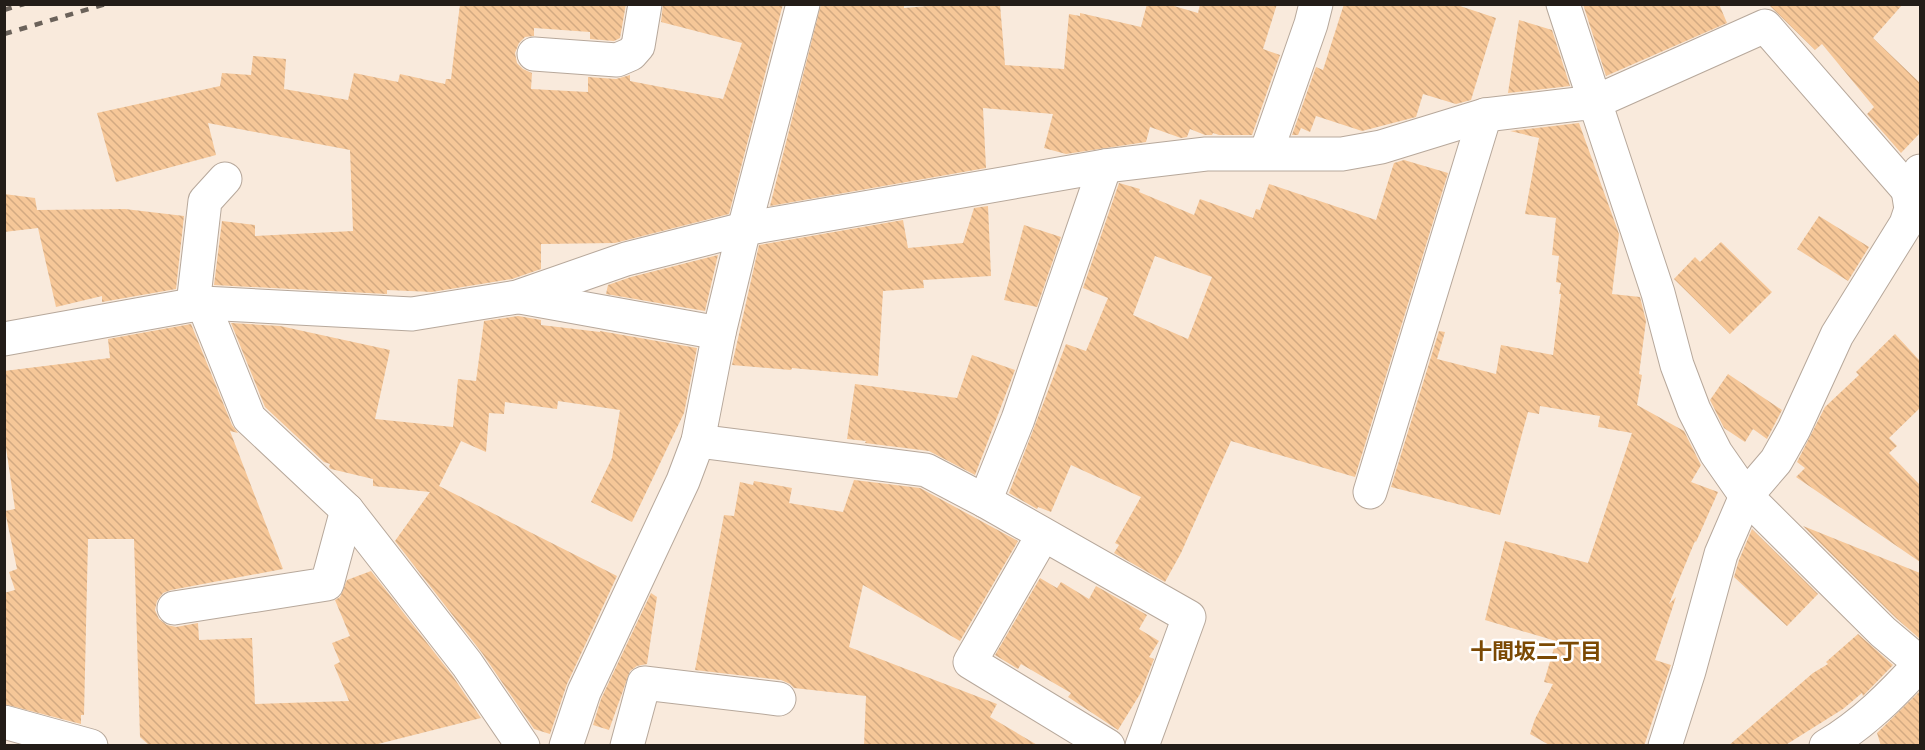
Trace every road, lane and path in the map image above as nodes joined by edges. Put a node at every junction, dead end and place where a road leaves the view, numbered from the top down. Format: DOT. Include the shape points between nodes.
graph roads {
  1 [pos="645,4"];
  2 [pos="803,4"];
  3 [pos="1316,4"];
  4 [pos="1563,4"];
  5 [pos="534,54"];
  6 [pos="1595,102"];
  7 [pos="1485,115"];
  8 [pos="1266,153"];
  9 [pos="1105,166"];
  10 [pos="225,179"];
  11 [pos="1914,181"];
  12 [pos="744,229"];
  13 [pos="517,297"];
  14 [pos="198,304"];
  15 [pos="719,333"];
  16 [pos="4,339"];
  17 [pos="698,441"];
  18 [pos="1370,492"];
  19 [pos="1746,496"];
  20 [pos="985,501"];
  21 [pos="347,510"];
  22 [pos="1043,535"];
  23 [pos="174,608"];
  24 [pos="1920,663"];
  25 [pos="779,699"];
  26 [pos="4,722"];
  27 [pos="574,743"];
  28 [pos="91,746"];
  29 [pos="523,746"];
  30 [pos="627,746"];
  31 [pos="1108,746"];
  32 [pos="1142,746"];
  33 [pos="1665,746"];
  34 [pos="1826,746"];
  1 -- 5 [label="street" via="638,46 631,54 617,60"];
  2 -- 12 [label="street"];
  3 -- 8 [label="street"];
  4 -- 6 [label="street"];
  6 -- 7 [label="street"];
  6 -- 11 [label="street" via="1765,26"];
  6 -- 19 [label="street" via="1687,392 1716,453"];
  7 -- 8 [label="street" via="1381,147 1342,154"];
  7 -- 18 [label="street"];
  8 -- 9 [label="street" via="1206,153"];
  9 -- 12 [label="street"];
  9 -- 20 [label="street" via="1018,419"];
  10 -- 14 [label="street" via="205,201"];
  11 -- 19 [label="street" via="1906,225 1836,335 1776,461"];
  12 -- 13 [label="street" via="626,259"];
  12 -- 15 [label="street"];
  13 -- 14 [label="street" via="412,314"];
  13 -- 15 [label="street"];
  14 -- 16 [label="street"];
  14 -- 21 [label="street" via="249,418"];
  15 -- 17 [label="street"];
  17 -- 20 [label="street" via="926,470"];
  17 -- 27 [label="street" via="584,692"];
  19 -- 24 [label="street" via="1883,632"];
  19 -- 33 [label="street" via="1721,554"];
  20 -- 22 [label="street"];
  21 -- 23 [label="street" via="327,584"];
  21 -- 29 [label="street" via="467,664"];
  22 -- 31 [label="street" via="970,662"];
  22 -- 32 [label="street" via="1189,617"];
  24 -- 34 [label="street" via="1890,698"];
  25 -- 30 [label="street" via="644,683"];
  26 -- 28 [label="street"];
}
